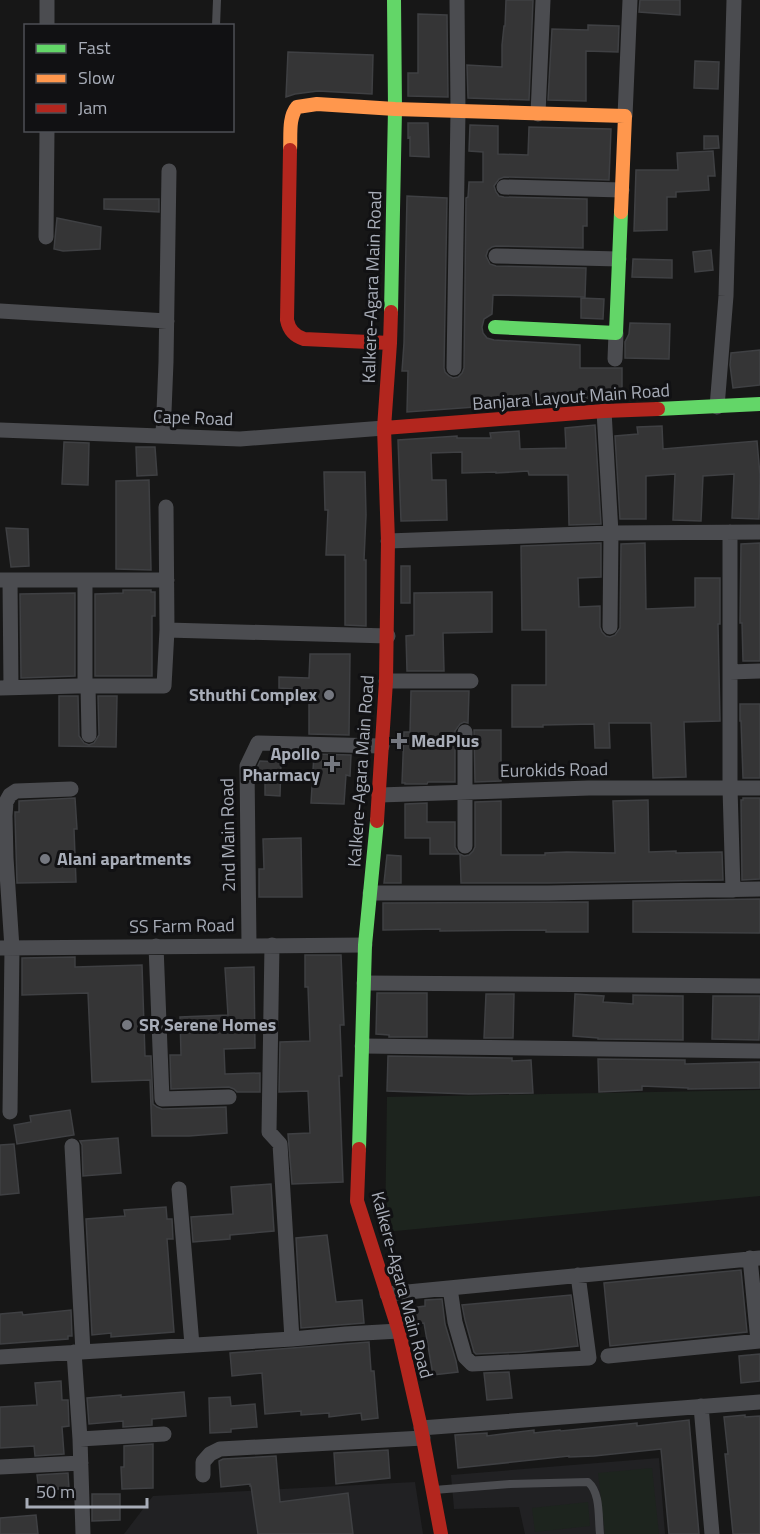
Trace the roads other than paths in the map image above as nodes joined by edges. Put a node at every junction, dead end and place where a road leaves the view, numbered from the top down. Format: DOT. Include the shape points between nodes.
graph roads {
  1 [pos="47,0"];
  2 [pos="217,0"];
  3 [pos="394,0"];
  4 [pos="456,0"];
  5 [pos="543,0"];
  6 [pos="630,0"];
  7 [pos="734,0"];
  8 [pos="47,24"];
  9 [pos="216,24"];
  10 [pos="395,109"];
  11 [pos="458,111"];
  12 [pos="538,114"];
  13 [pos="625,116"];
  14 [pos="47,132"];
  15 [pos="170,171"];
  16 [pos="504,187"];
  17 [pos="622,190"];
  18 [pos="46,237"];
  19 [pos="496,256"];
  20 [pos="619,259"];
  21 [pos="0,311"];
  22 [pos="167,321"];
  23 [pos="495,327"];
  24 [pos="616,333"];
  25 [pos="390,343"];
  26 [pos="615,358"];
  27 [pos="454,368"];
  28 [pos="760,404"];
  29 [pos="717,407"];
  30 [pos="604,411"];
  31 [pos="384,428"];
  32 [pos="0,430"];
  33 [pos="163,436"];
  34 [pos="166,507"];
  35 [pos="730,532"];
  36 [pos="760,532"];
  37 [pos="611,533"];
  38 [pos="388,541"];
  39 [pos="5,580"];
  40 [pos="85,580"];
  41 [pos="166,580"];
  42 [pos="610,627"];
  43 [pos="167,630"];
  44 [pos="388,636"];
  45 [pos="760,671"];
  46 [pos="730,672"];
  47 [pos="386,681"];
  48 [pos="471,681"];
  49 [pos="86,686"];
  50 [pos="5,688"];
  51 [pos="465,732"];
  52 [pos="89,735"];
  53 [pos="382,746"];
  54 [pos="730,788"];
  55 [pos="760,788"];
  56 [pos="71,789"];
  57 [pos="465,792"];
  58 [pos="379,795"];
  59 [pos="465,846"];
  60 [pos="760,889"];
  61 [pos="733,890"];
  62 [pos="370,893"];
  63 [pos="249,945"];
  64 [pos="272,945"];
  65 [pos="365,945"];
  66 [pos="156,946"];
  67 [pos="6,948"];
  68 [pos="364,983"];
  69 [pos="760,986"];
  70 [pos="362,1046"];
  71 [pos="760,1051"];
  72 [pos="229,1097"];
  73 [pos="10,1112"];
  74 [pos="72,1146"];
  75 [pos="179,1189"];
  76 [pos="755,1258"];
  77 [pos="578,1275"];
  78 [pos="450,1288"];
  79 [pos="387,1294"];
  80 [pos="399,1331"];
  81 [pos="292,1339"];
  82 [pos="759,1341"];
  83 [pos="192,1345"];
  84 [pos="79,1352"];
  85 [pos="608,1356"];
  86 [pos="0,1357"];
  87 [pos="760,1402"];
  88 [pos="701,1406"];
  89 [pos="422,1433"];
  90 [pos="164,1434"];
  91 [pos="80,1438"];
  92 [pos="81,1463"];
  93 [pos="0,1467"];
  94 [pos="203,1475"];
  95 [pos="433,1490"];
  96 [pos="83,1534"];
  97 [pos="441,1534"];
  98 [pos="600,1534"];
  99 [pos="712,1534"];
  1 -- 8 [label="street"];
  2 -- 9 [label="lane"];
  3 -- 10 [label="street, Kalkere-Agara Main Road"];
  4 -- 11 [label="street"];
  5 -- 12 [label="street"];
  6 -- 13 [label="street"];
  7 -- 29 [label="street" via="726,296"];
  10 -- 11 [label="street"];
  10 -- 25 [label="street, Kalkere-Agara Main Road"];
  10 -- 25 [label="street" via="317,104 297,107 291,119 288,328 304,339"];
  11 -- 12 [label="street"];
  11 -- 27 [label="street"];
  12 -- 13 [label="street"];
  13 -- 17 [label="street"];
  14 -- 18 [label="street"];
  15 -- 22 [label="street"];
  16 -- 17 [label="street"];
  17 -- 20 [label="street"];
  19 -- 20 [label="street"];
  20 -- 24 [label="street"];
  21 -- 22 [label="street"];
  22 -- 33 [label="street"];
  23 -- 24 [label="street"];
  24 -- 26 [label="street"];
  25 -- 31 [label="street, Kalkere-Agara Main Road"];
  28 -- 29 [label="street, Banjara Layout Main Road"];
  29 -- 30 [label="street, Banjara Layout Main Road"];
  30 -- 31 [label="street, Banjara Layout Main Road"];
  30 -- 37 [label="street"];
  31 -- 33 [label="street, Cape Road" via="240,439"];
  31 -- 38 [label="street, Kalkere-Agara Main Road"];
  32 -- 33 [label="street, Cape Road"];
  34 -- 41 [label="street"];
  35 -- 36 [label="street"];
  35 -- 37 [label="street"];
  35 -- 46 [label="street"];
  37 -- 38 [label="street"];
  37 -- 42 [label="street"];
  38 -- 44 [label="street, Kalkere-Agara Main Road"];
  39 -- 40 [label="street"];
  39 -- 50 [label="street"];
  40 -- 41 [label="street"];
  40 -- 49 [label="street"];
  41 -- 43 [label="street"];
  43 -- 44 [label="street"];
  43 -- 49 [label="street" via="164,686"];
  44 -- 47 [label="street, Kalkere-Agara Main Road"];
  45 -- 46 [label="street"];
  46 -- 54 [label="street"];
  47 -- 48 [label="street"];
  47 -- 53 [label="street, Kalkere-Agara Main Road"];
  49 -- 50 [label="street"];
  49 -- 52 [label="street"];
  51 -- 57 [label="street"];
  53 -- 58 [label="street, Kalkere-Agara Main Road"];
  53 -- 63 [label="street, 2nd Main Road" via="258,743 247,766"];
  54 -- 55 [label="street, Eurokids Road"];
  54 -- 57 [label="street, Eurokids Road"];
  54 -- 61 [label="street"];
  56 -- 67 [label="street" via="16,791 6,802"];
  57 -- 58 [label="street, Eurokids Road"];
  57 -- 59 [label="street"];
  58 -- 62 [label="street, Kalkere-Agara Main Road"];
  60 -- 61 [label="street"];
  61 -- 62 [label="street"];
  62 -- 65 [label="street, Kalkere-Agara Main Road"];
  63 -- 64 [label="street, SS Farm Road"];
  63 -- 66 [label="street, SS Farm Road"];
  64 -- 65 [label="street, SS Farm Road"];
  64 -- 81 [label="street" via="269,1132 280,1144"];
  65 -- 68 [label="street, Kalkere-Agara Main Road"];
  66 -- 67 [label="street, SS Farm Road"];
  66 -- 72 [label="street" via="162,1099"];
  67 -- 73 [label="street"];
  68 -- 69 [label="street"];
  68 -- 70 [label="street, Kalkere-Agara Main Road"];
  70 -- 71 [label="street"];
  70 -- 79 [label="street, Kalkere-Agara Main Road" via="357,1201"];
  74 -- 84 [label="street"];
  75 -- 83 [label="street"];
  76 -- 77 [label="street"];
  76 -- 82 [label="street"];
  77 -- 78 [label="street"];
  77 -- 78 [label="street" via="589,1358 472,1364 465,1357 454,1322"];
  78 -- 79 [label="street"];
  79 -- 80 [label="street, Kalkere-Agara Main Road"];
  80 -- 81 [label="street"];
  80 -- 89 [label="street, Kalkere-Agara Main Road"];
  81 -- 83 [label="street"];
  82 -- 85 [label="street"];
  83 -- 84 [label="street"];
  84 -- 86 [label="street"];
  84 -- 91 [label="street"];
  87 -- 88 [label="street"];
  88 -- 89 [label="street"];
  88 -- 99 [label="street"];
  89 -- 94 [label="street" via="220,1449 203,1462"];
  89 -- 95 [label="street, Kalkere-Agara Main Road"];
  90 -- 91 [label="street"];
  91 -- 92 [label="street"];
  92 -- 93 [label="street"];
  92 -- 96 [label="street"];
  95 -- 97 [label="street, Kalkere-Agara Main Road"];
  95 -- 98 [label="lane" via="588,1482 597,1499"];
}
